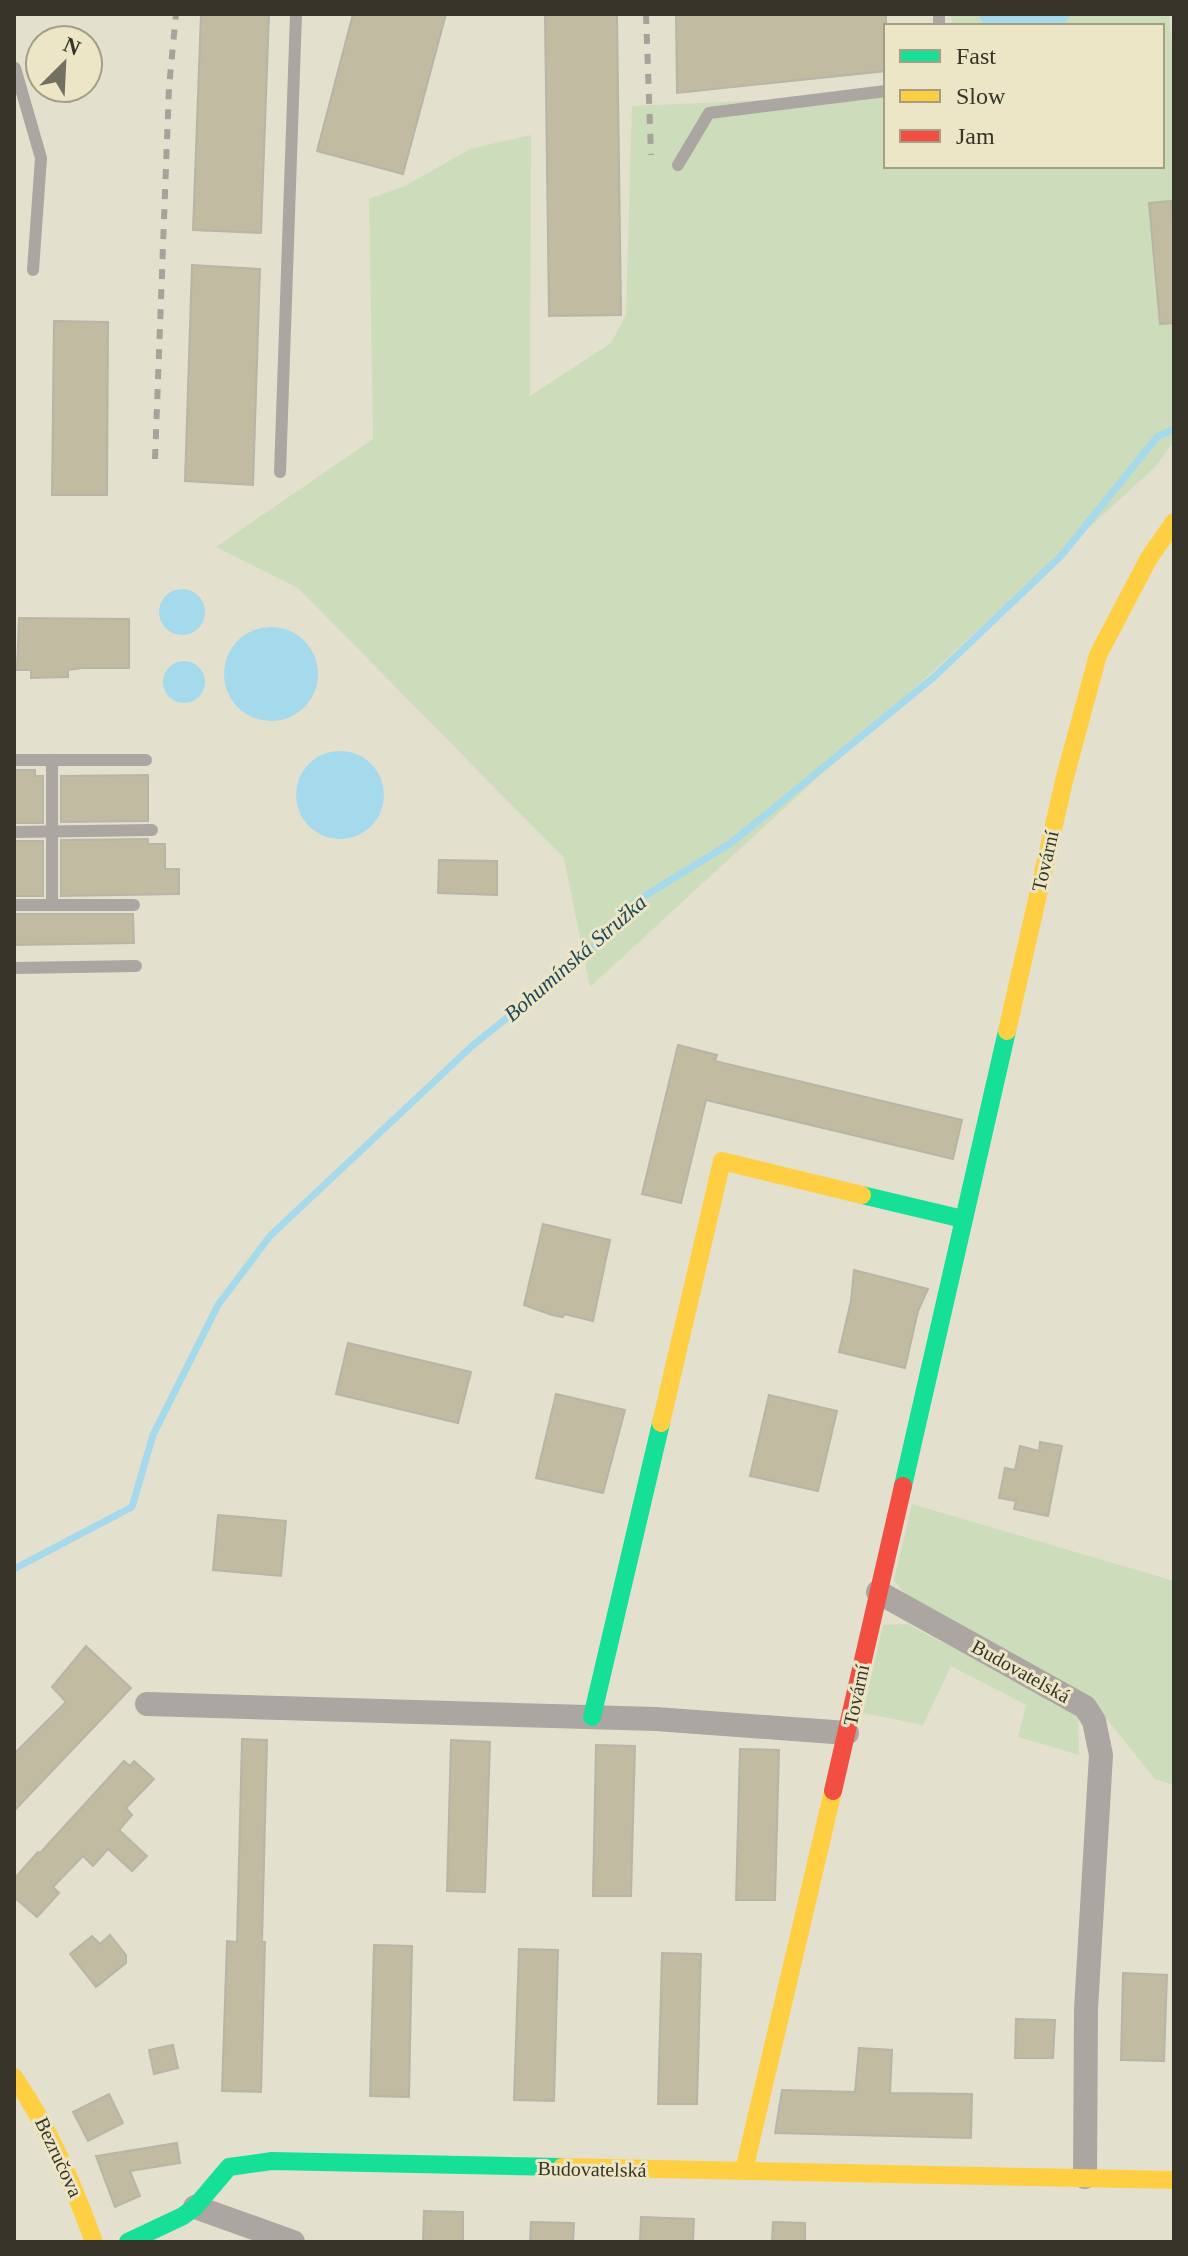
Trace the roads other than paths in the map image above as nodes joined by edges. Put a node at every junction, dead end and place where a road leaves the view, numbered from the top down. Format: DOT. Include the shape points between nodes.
graph roads {
  1 [pos="296,14"];
  2 [pos="15,68"];
  3 [pos="884,91"];
  4 [pos="678,165"];
  5 [pos="33,270"];
  6 [pos="280,472"];
  7 [pos="1174,522"];
  8 [pos="14,760"];
  9 [pos="52,760"];
  10 [pos="146,760"];
  11 [pos="152,830"];
  12 [pos="14,832"];
  13 [pos="53,832"];
  14 [pos="14,905"];
  15 [pos="52,905"];
  16 [pos="134,905"];
  17 [pos="136,966"];
  18 [pos="14,968"];
  19 [pos="963,1219"];
  20 [pos="878,1592"];
  21 [pos="147,1704"];
  22 [pos="592,1717"];
  23 [pos="847,1733"];
  24 [pos="14,2077"];
  25 [pos="744,2170"];
  26 [pos="1085,2177"];
  27 [pos="1174,2180"];
  28 [pos="195,2207"];
  29 [pos="94,2242"];
  30 [pos="128,2242"];
  31 [pos="293,2242"];
  1 -- 6 [label="lane"];
  2 -- 5 [label="lane" via="41,158"];
  3 -- 4 [label="lane" via="709,113"];
  7 -- 19 [label="street, Tovární" via="1098,655"];
  8 -- 9 [label="lane"];
  9 -- 10 [label="lane"];
  9 -- 13 [label="lane"];
  11 -- 13 [label="lane"];
  12 -- 13 [label="lane"];
  13 -- 15 [label="lane"];
  14 -- 15 [label="lane"];
  15 -- 16 [label="lane"];
  17 -- 18 [label="lane"];
  19 -- 20 [label="street, Tovární"];
  19 -- 22 [label="street" via="722,1161"];
  20 -- 23 [label="street, Tovární"];
  20 -- 26 [label="street, Budovatelská" via="1085,1707 1094,1721 1101,1755 1086,2009"];
  21 -- 22 [label="street"];
  22 -- 23 [label="street"];
  23 -- 25 [label="street, Tovární"];
  24 -- 29 [label="street, Bezručova" via="52,2137"];
  25 -- 26 [label="street, Budovatelská"];
  25 -- 28 [label="street, Budovatelská" via="272,2161 229,2167"];
  26 -- 27 [label="street, Budovatelská"];
  28 -- 30 [label="street, Budovatelská"];
  28 -- 31 [label="street"];
}
